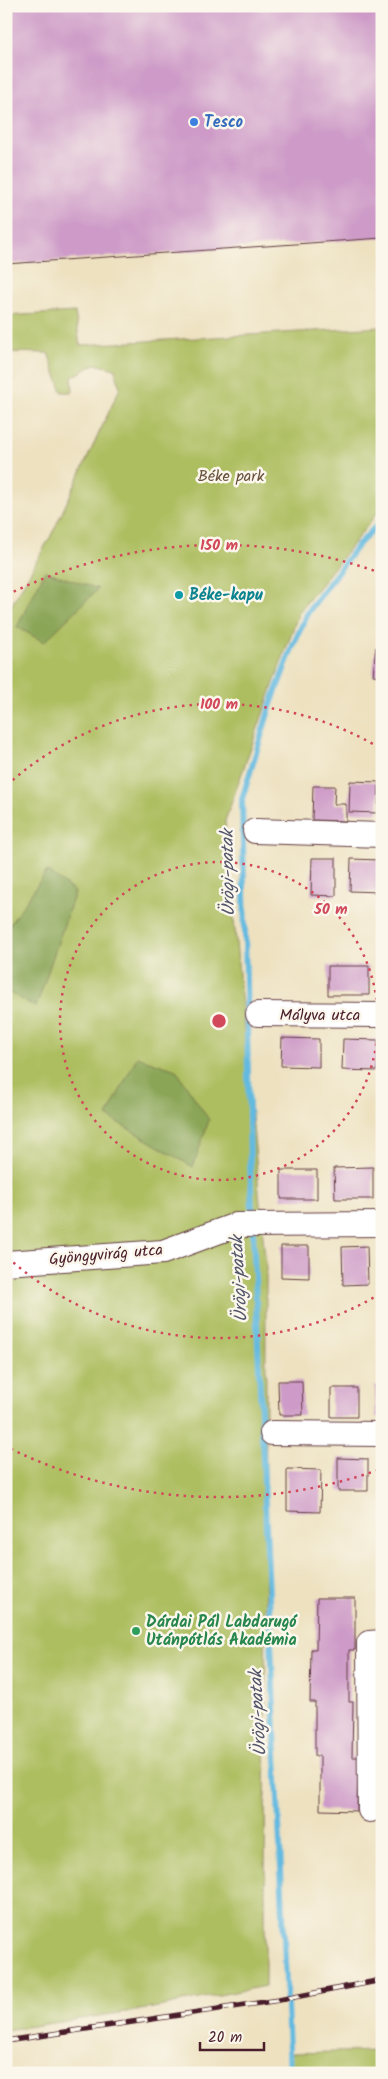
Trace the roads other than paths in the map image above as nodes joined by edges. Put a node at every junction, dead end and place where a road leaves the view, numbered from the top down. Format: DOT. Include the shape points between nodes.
graph roads {
  1 [pos="255,831"];
  2 [pos="382,835"];
  3 [pos="258,1014"];
  4 [pos="382,1015"];
  5 [pos="382,1224"];
  6 [pos="6,1263"];
  7 [pos="272,1433"];
  8 [pos="382,1434"];
  9 [pos="382,1642"];
  10 [pos="376,1718"];
  11 [pos="370,1810"];
  1 -- 2 [label="street"];
  3 -- 4 [label="street, Mályva utca"];
  5 -- 6 [label="street, Gyöngyvirág utca" via="236,1225 163,1252"];
  7 -- 8 [label="street"];
  9 -- 10 [label="street" via="369,1643"];
  10 -- 11 [label="street"];
}
